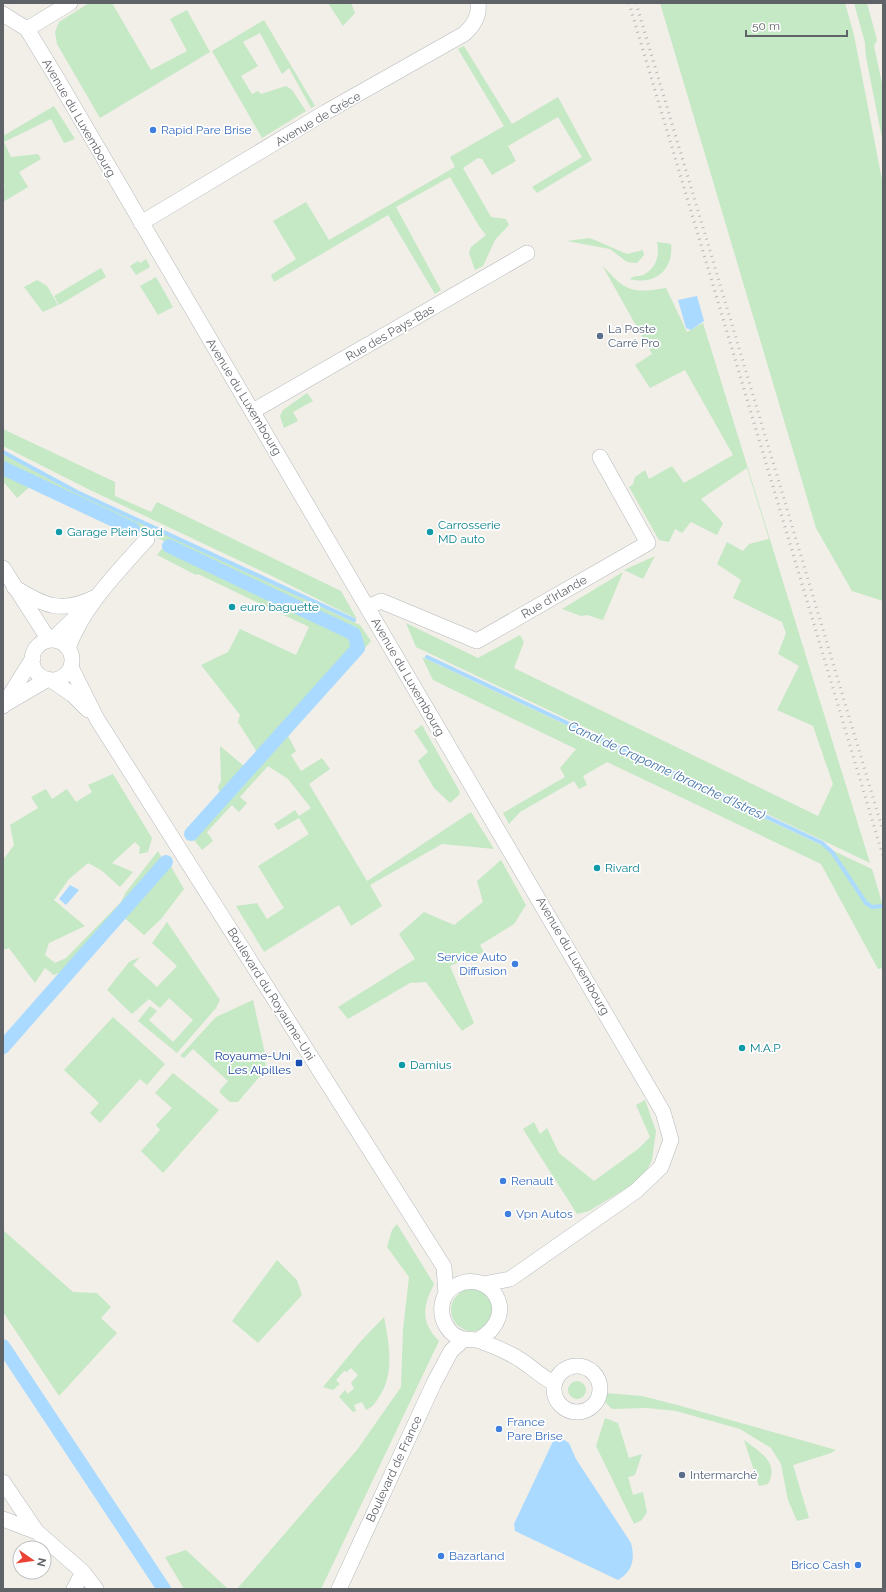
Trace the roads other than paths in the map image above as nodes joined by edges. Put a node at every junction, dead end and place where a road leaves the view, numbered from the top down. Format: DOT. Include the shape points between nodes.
graph roads {
  1 [pos="70,3"];
  2 [pos="478,3"];
  3 [pos="3,14"];
  4 [pos="27,29"];
  5 [pos="141,223"];
  6 [pos="527,253"];
  7 [pos="253,411"];
  8 [pos="600,457"];
  9 [pos="147,539"];
  10 [pos="3,568"];
  11 [pos="14,587"];
  12 [pos="96,597"];
  13 [pos="368,607"];
  14 [pos="32,615"];
  15 [pos="50,640"];
  16 [pos="68,648"];
  17 [pos="33,655"];
  18 [pos="71,667"];
  19 [pos="50,679"];
  20 [pos="4,705"];
  21 [pos="97,719"];
  22 [pos="445,1270"];
  23 [pos="510,1279"];
  24 [pos="468,1281"];
  25 [pos="483,1284"];
  26 [pos="446,1294"];
  27 [pos="499,1302"];
  28 [pos="494,1328"];
  29 [pos="448,1330"];
  30 [pos="471,1340"];
  31 [pos="451,1351"];
  32 [pos="516,1357"];
  33 [pos="554,1383"];
  34 [pos="3,1482"];
  35 [pos="3,1519"];
  36 [pos="37,1532"];
  37 [pos="83,1572"];
  38 [pos="74,1589"];
  39 [pos="96,1589"];
  40 [pos="339,1589"];
  1 -- 4 [label="street"];
  2 -- 5 [label="street, Avenue de Grèce" via="478,14 464,34 326,112"];
  3 -- 4 [label="street"];
  4 -- 5 [label="street, Avenue du Luxembourg"];
  5 -- 7 [label="street, Avenue du Luxembourg"];
  6 -- 7 [label="street, Rue des Pays-Bas"];
  7 -- 13 [label="street, Avenue du Luxembourg"];
  8 -- 13 [label="street, Rue d'Irlande" via="648,543 477,641 381,601"];
  9 -- 12 [label="street"];
  10 -- 11 [label="street"];
  11 -- 12 [label="street" via="36,601 55,607 81,605"];
  11 -- 14 [label="street"];
  12 -- 15 [label="street"];
  12 -- 16 [label="street"];
  13 -- 23 [label="street, Avenue du Luxembourg" via="637,1064 664,1112 671,1140 661,1167 636,1191"];
  14 -- 15 [label="street"];
  14 -- 17 [label="street"];
  15 -- 16 [label="street" via="58,641"];
  15 -- 17 [label="street" via="41,643"];
  16 -- 18 [label="street" via="72,660"];
  17 -- 19 [label="street" via="35,669 43,677"];
  17 -- 20 [label="street"];
  18 -- 19 [label="street" via="63,676"];
  18 -- 21 [label="street, Boulevard du Royaume-Uni"];
  19 -- 20 [label="street"];
  19 -- 21 [label="street, Boulevard du Royaume-Uni" via="73,695"];
  21 -- 22 [label="street, Boulevard du Royaume-Uni"];
  22 -- 24 [label="street"];
  22 -- 26 [label="street, Boulevard du Royaume-Uni"];
  23 -- 25 [label="street, Avenue du Luxembourg"];
  23 -- 27 [label="street, Avenue du Luxembourg"];
  24 -- 25 [label="street"];
  24 -- 26 [label="street" via="453,1286"];
  25 -- 27 [label="street" via="490,1288"];
  26 -- 29 [label="street" via="441,1311"];
  27 -- 28 [label="street" via="499,1315"];
  28 -- 30 [label="street"];
  28 -- 32 [label="street"];
  29 -- 30 [label="street" via="458,1337"];
  29 -- 31 [label="street"];
  30 -- 31 [label="street, Boulevard de France"];
  30 -- 32 [label="street"];
  31 -- 40 [label="street, Boulevard de France"];
  32 -- 33 [label="street"];
  34 -- 36 [label="street"];
  35 -- 36 [label="street"];
  36 -- 37 [label="street"];
  37 -- 38 [label="street"];
  37 -- 39 [label="street"];
}
